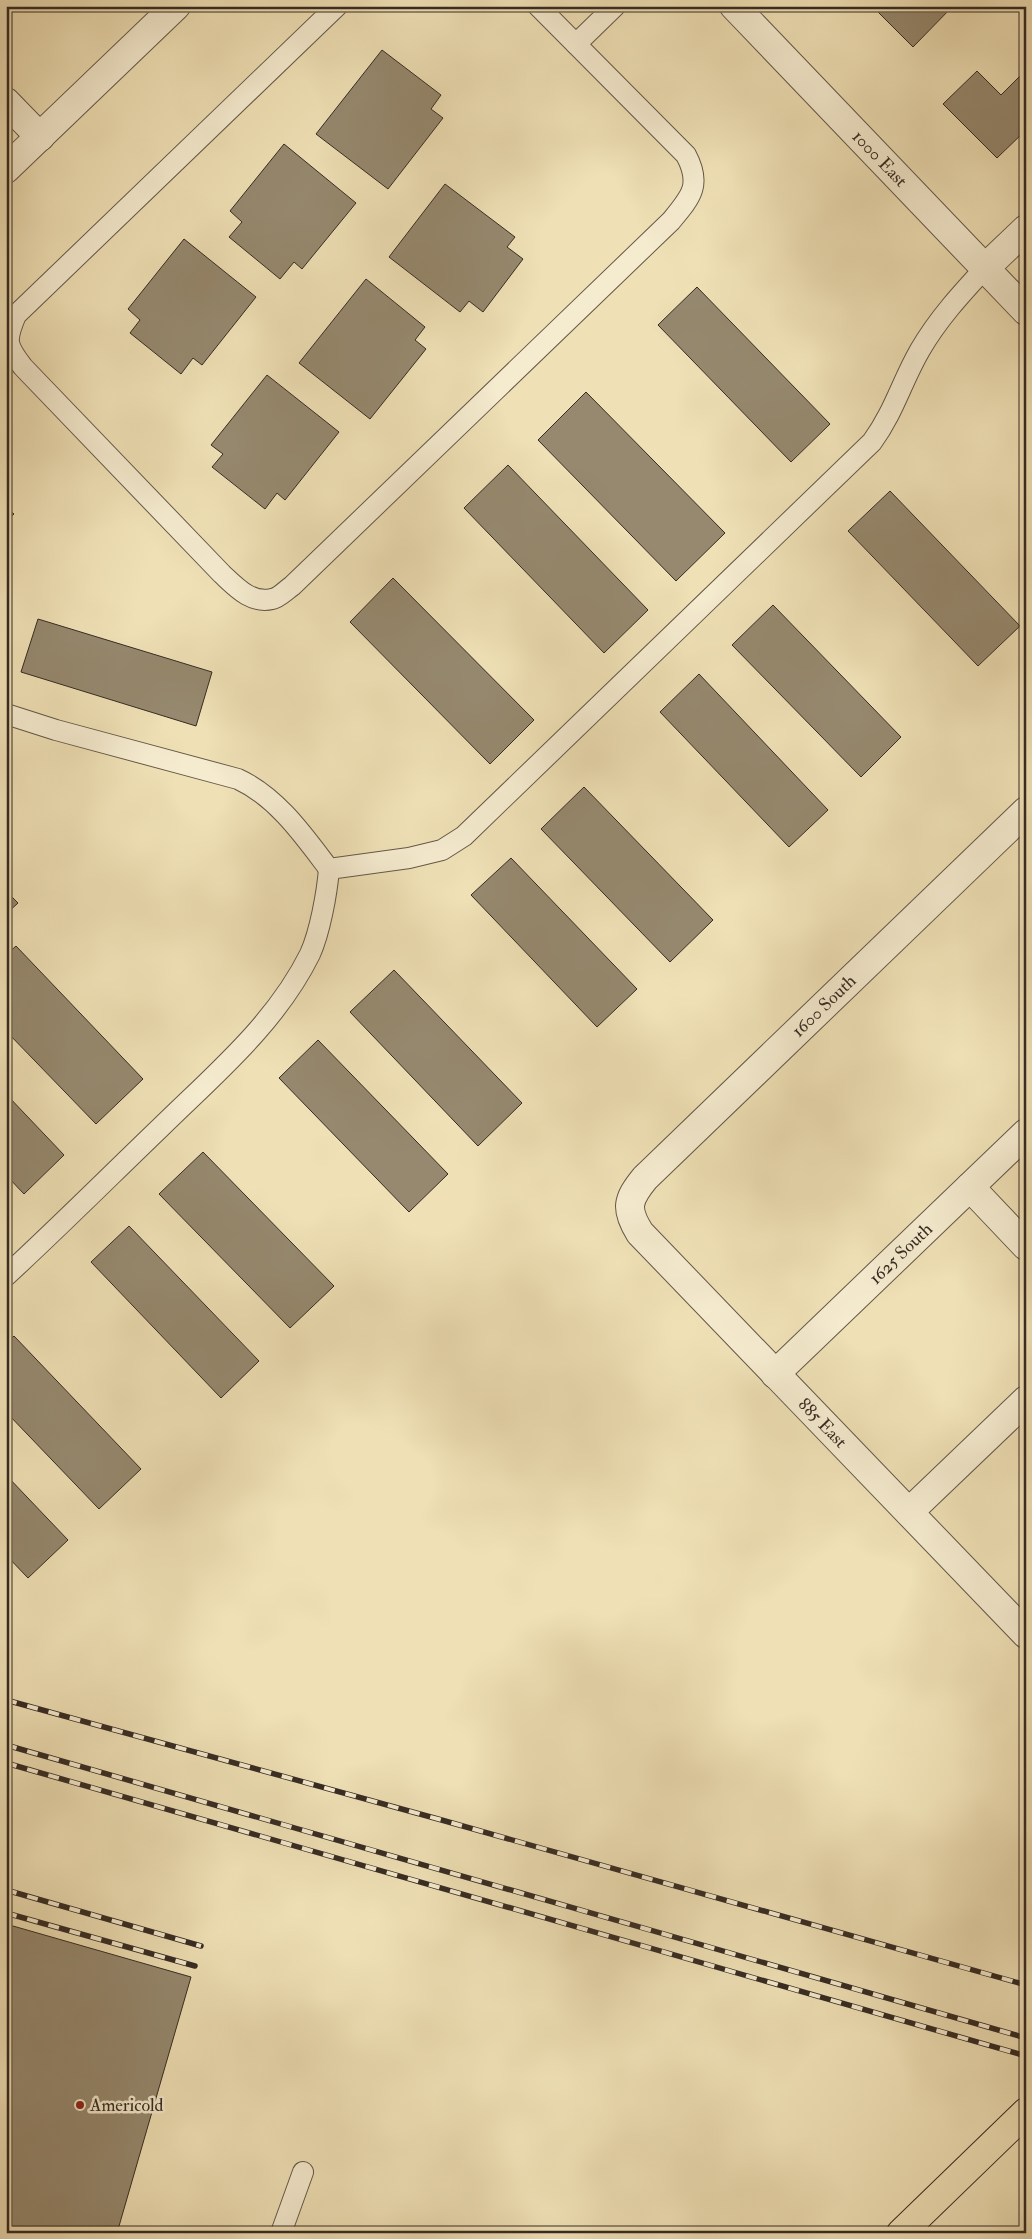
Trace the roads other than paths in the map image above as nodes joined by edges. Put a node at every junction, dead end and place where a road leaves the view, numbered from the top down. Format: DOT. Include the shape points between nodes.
graph roads {
  1 [pos="176,6"];
  2 [pos="337,6"];
  3 [pos="538,6"];
  4 [pos="615,6"];
  5 [pos="734,6"];
  6 [pos="576,44"];
  7 [pos="6,102"];
  8 [pos="40,137"];
  9 [pos="6,169"];
  10 [pos="1026,229"];
  11 [pos="985,268"];
  12 [pos="1026,311"];
  13 [pos="6,714"];
  14 [pos="1026,811"];
  15 [pos="329,869"];
  16 [pos="1026,1134"];
  17 [pos="970,1187"];
  18 [pos="629,1206"];
  19 [pos="1026,1246"];
  20 [pos="6,1276"];
  21 [pos="774,1374"];
  22 [pos="1026,1400"];
  23 [pos="909,1512"];
  24 [pos="1026,1634"];
  25 [pos="1026,2112"];
  26 [pos="303,2172"];
  27 [pos="281,2233"];
  28 [pos="901,2233"];
  1 -- 8 [label="street"];
  2 -- 6 [label="lane" via="16,315 8,334 10,350 23,367 222,574 240,591 257,600 274,599 292,586 687,201 694,170 686,155"];
  3 -- 6 [label="lane"];
  4 -- 6 [label="lane"];
  5 -- 11 [label="street, 1000 East"];
  7 -- 8 [label="street"];
  8 -- 9 [label="street"];
  10 -- 11 [label="street"];
  11 -- 12 [label="street, 1000 East"];
  11 -- 15 [label="lane" via="939,320 919,351 887,422 872,442 464,836 442,850"];
  13 -- 15 [label="lane" via="254,786 292,824"];
  14 -- 18 [label="street, 1600 South" via="645,1178"];
  15 -- 20 [label="lane" via="327,891 311,952 271,1017"];
  16 -- 17 [label="street, 1625 South"];
  17 -- 19 [label="street"];
  17 -- 21 [label="street, 1625 South"];
  18 -- 21 [label="street, 885 East" via="640,1233"];
  21 -- 23 [label="street, 885 East"];
  22 -- 23 [label="street"];
  23 -- 24 [label="street, 885 East"];
  25 -- 28 [label="main road"];
  26 -- 27 [label="lane"];
}
